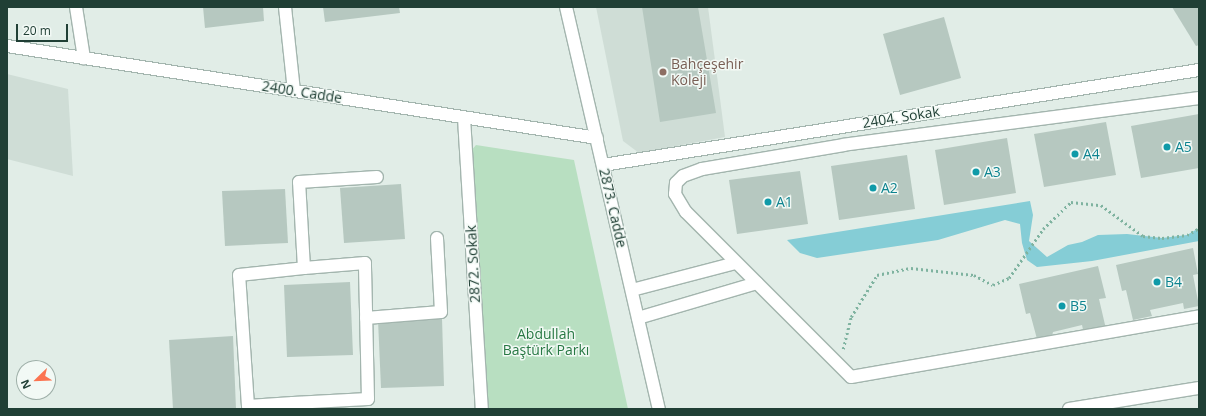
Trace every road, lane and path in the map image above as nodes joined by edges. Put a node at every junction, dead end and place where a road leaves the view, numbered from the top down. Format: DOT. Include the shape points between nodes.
graph roads {
  1 [pos="76,7"];
  2 [pos="285,7"];
  3 [pos="566,7"];
  4 [pos="7,46"];
  5 [pos="84,58"];
  6 [pos="1199,70"];
  7 [pos="294,91"];
  8 [pos="1199,98"];
  9 [pos="464,118"];
  10 [pos="597,138"];
  11 [pos="603,164"];
  12 [pos="377,177"];
  13 [pos="1199,228"];
  14 [pos="437,238"];
  15 [pos="736,263"];
  16 [pos="304,268"];
  17 [pos="757,283"];
  18 [pos="632,290"];
  19 [pos="1199,316"];
  20 [pos="366,318"];
  21 [pos="638,318"];
  22 [pos="839,365"];
  23 [pos="1199,388"];
  24 [pos="293,406"];
  25 [pos="482,409"];
  26 [pos="659,409"];
  27 [pos="1069,409"];
  1 -- 5 [label="street"];
  2 -- 7 [label="street"];
  3 -- 10 [label="street, 2873. Cadde"];
  4 -- 5 [label="street, 2400. Cadde"];
  5 -- 7 [label="street, 2400. Cadde"];
  6 -- 11 [label="street, 2404. Sokak"];
  7 -- 9 [label="street, 2400. Cadde"];
  8 -- 15 [label="street" via="844,145 702,169 683,176 676,183 675,194 680,204"];
  9 -- 10 [label="street, 2400. Cadde"];
  9 -- 25 [label="street, 2872. Sokak"];
  10 -- 11 [label="street, 2873. Cadde"];
  11 -- 18 [label="street, 2873. Cadde"];
  12 -- 16 [label="street" via="299,182"];
  13 -- 22 [label="path" via="1187,235 1162,238 1143,236 1101,206 1071,202 1044,229 1009,278 994,285 974,275 911,268 877,275 851,317"];
  14 -- 20 [label="street" via="441,312"];
  15 -- 17 [label="street"];
  15 -- 18 [label="street"];
  16 -- 20 [label="street" via="365,263"];
  16 -- 24 [label="street" via="239,275 248,406"];
  17 -- 21 [label="street"];
  17 -- 22 [label="street"];
  18 -- 21 [label="street, 2873. Cadde"];
  19 -- 22 [label="street" via="851,377"];
  20 -- 24 [label="street" via="368,399"];
  21 -- 26 [label="street, 2873. Cadde"];
  23 -- 27 [label="street"];
}
